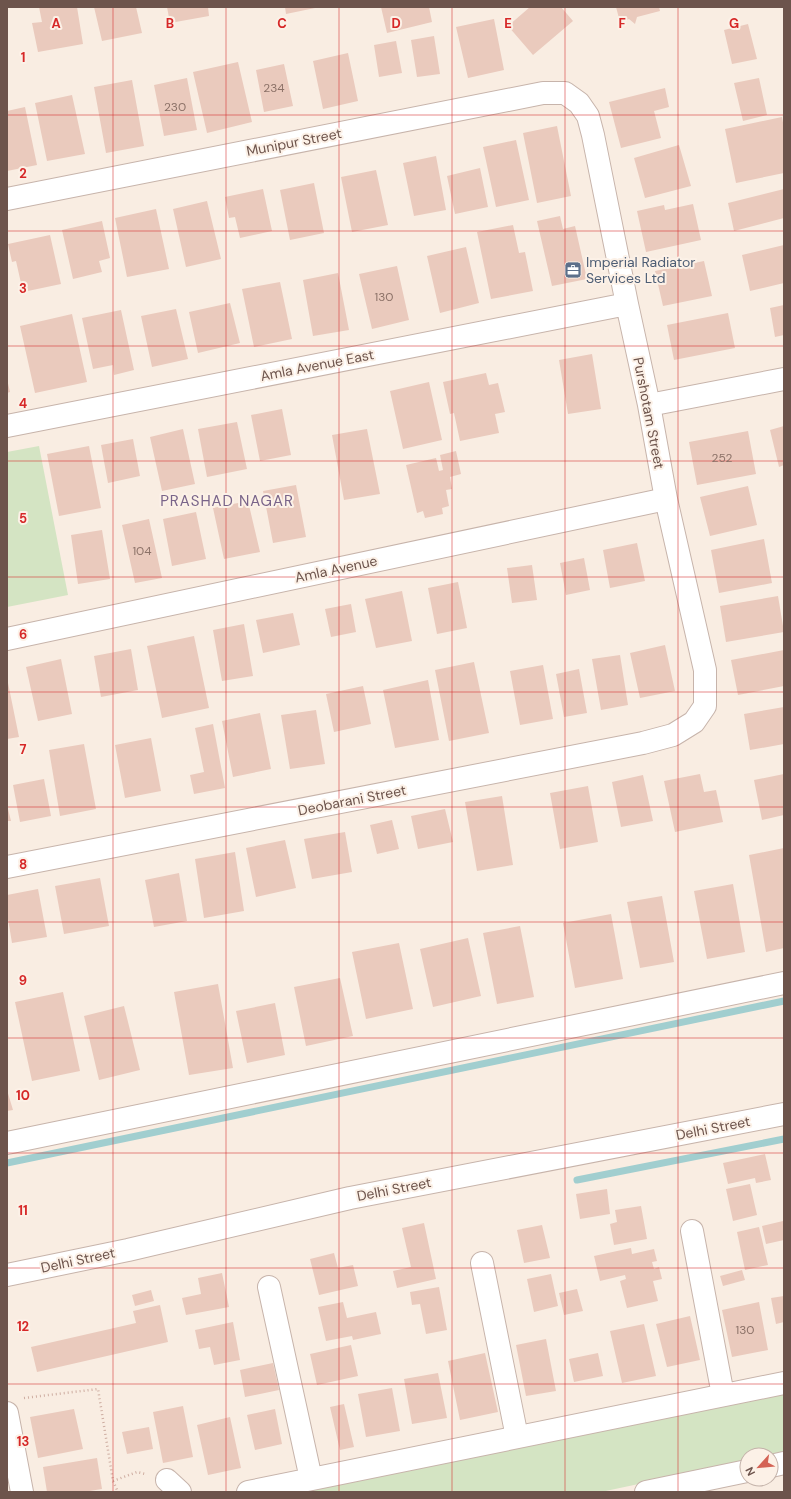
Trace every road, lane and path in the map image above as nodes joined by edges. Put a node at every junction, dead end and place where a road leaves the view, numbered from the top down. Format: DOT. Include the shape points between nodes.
graph roads {
  1 [pos="579,103"];
  2 [pos="7,199"];
  3 [pos="627,304"];
  4 [pos="784,379"];
  5 [pos="649,405"];
  6 [pos="7,426"];
  7 [pos="666,499"];
  8 [pos="7,639"];
  9 [pos="694,722"];
  10 [pos="7,867"];
  11 [pos="784,983"];
  12 [pos="784,1114"];
  13 [pos="7,1143"];
  14 [pos="692,1231"];
  15 [pos="482,1263"];
  16 [pos="7,1275"];
  17 [pos="269,1287"];
  18 [pos="784,1383"];
  19 [pos="723,1395"];
  20 [pos="15,1406"];
  21 [pos="517,1437"];
  22 [pos="11,1458"];
  23 [pos="739,1473"];
  24 [pos="310,1479"];
  25 [pos="113,1481"];
  26 [pos="173,1486"];
  27 [pos="22,1492"];
  28 [pos="118,1492"];
  29 [pos="248,1492"];
  30 [pos="646,1492"];
  1 -- 2 [label="street, Munipur Street" via="565,93 543,92"];
  1 -- 3 [label="street, Purshotam Street" via="588,116"];
  3 -- 5 [label="street, Purshotam Street"];
  3 -- 6 [label="street, Amla Avenue East"];
  4 -- 5 [label="street"];
  5 -- 7 [label="street, Purshotam Street"];
  7 -- 8 [label="street, Amla Avenue"];
  7 -- 9 [label="street, Purshotam Street" via="705,670 705,706"];
  9 -- 10 [label="street, Deobarani Street" via="673,735 643,743"];
  11 -- 13 [label="street"];
  12 -- 16 [label="street, Delhi Street" via="350,1198 128,1250"];
  14 -- 19 [label="street"];
  15 -- 21 [label="street"];
  17 -- 24 [label="street"];
  18 -- 19 [label="street"];
  19 -- 21 [label="street"];
  20 -- 22 [label="street"];
  20 -- 25 [label="path" via="98,1389"];
  21 -- 24 [label="street"];
  22 -- 27 [label="street"];
  23 -- 30 [label="street"];
  24 -- 29 [label="street"];
  25 -- 26 [label="path" via="137,1472"];
  25 -- 28 [label="path"];
}
